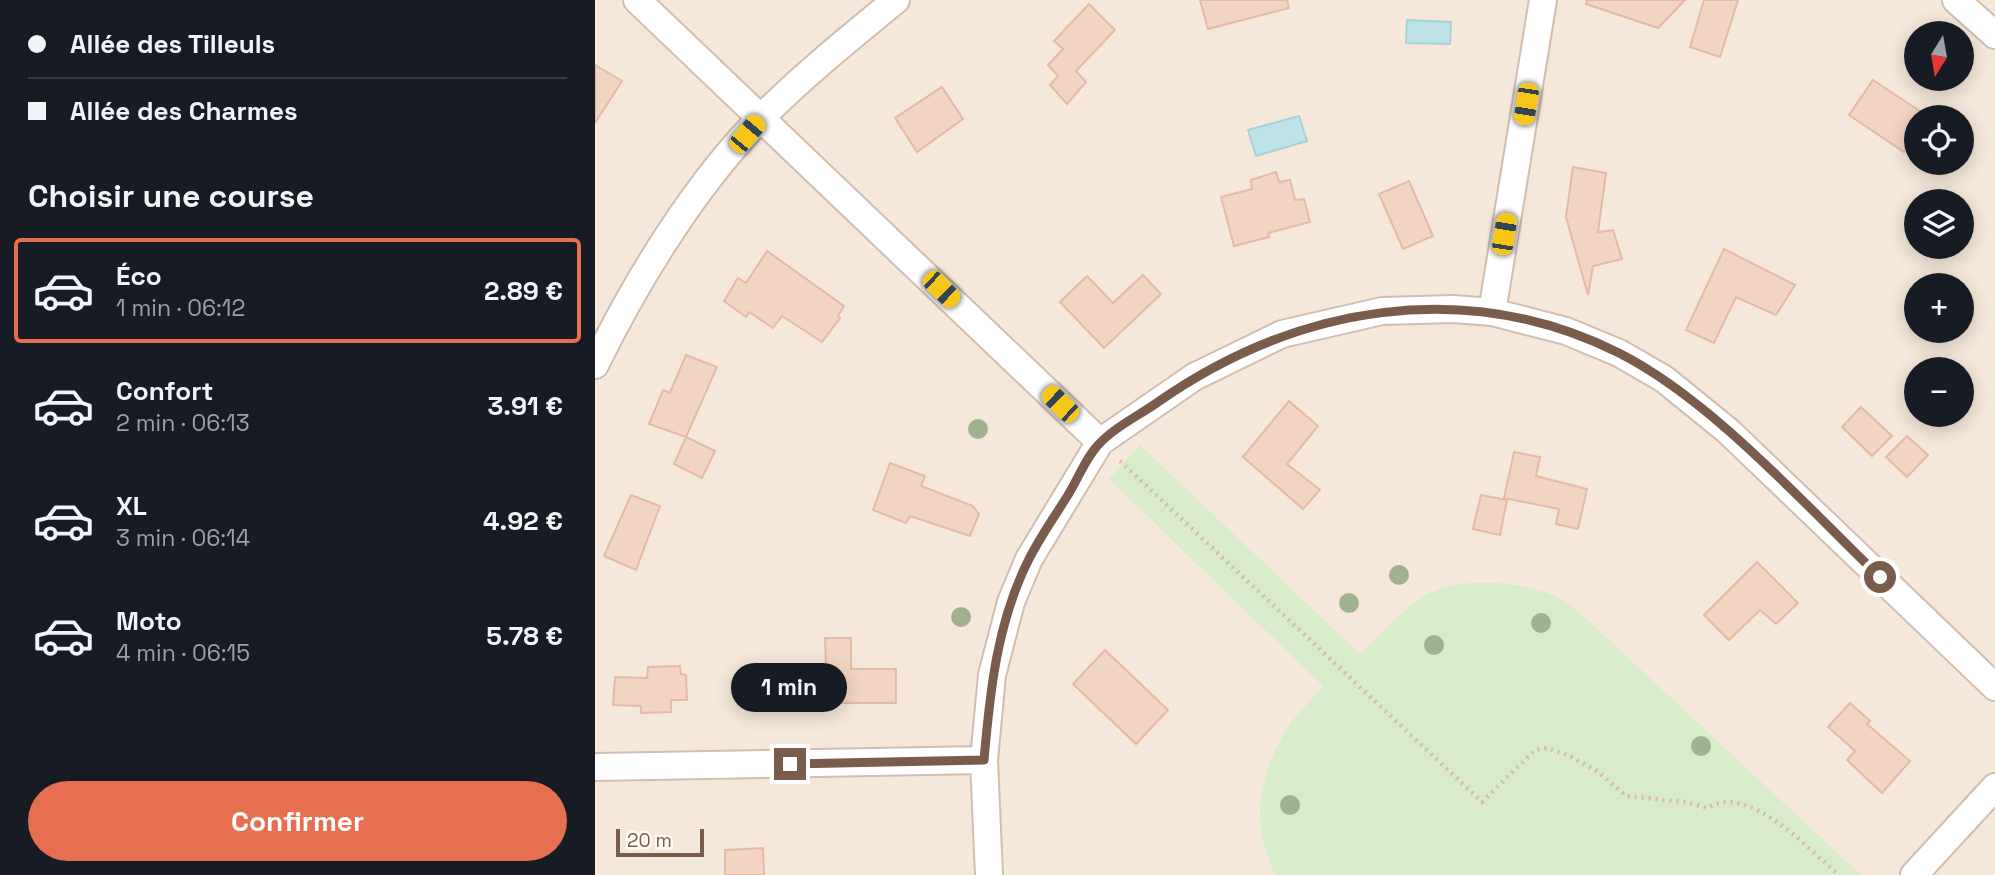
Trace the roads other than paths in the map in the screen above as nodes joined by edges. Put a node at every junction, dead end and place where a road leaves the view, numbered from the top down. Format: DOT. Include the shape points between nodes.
graph roads {
  1 [pos="637,0"];
  2 [pos="896,0"];
  3 [pos="1543,0"];
  4 [pos="1956,0"];
  5 [pos="1995,35"];
  6 [pos="762,117"];
  7 [pos="1492,312"];
  8 [pos="595,365"];
  9 [pos="1100,442"];
  10 [pos="1995,687"];
  11 [pos="984,760"];
  12 [pos="595,767"];
  13 [pos="1995,788"];
  14 [pos="989,875"];
  15 [pos="1913,875"];
  1 -- 6 [label="street"];
  2 -- 6 [label="street"];
  3 -- 7 [label="street"];
  4 -- 5 [label="street"];
  6 -- 8 [label="street" via="701,188 617,321"];
  6 -- 9 [label="street"];
  7 -- 9 [label="street" via="1382,311 1283,334 1194,377"];
  7 -- 10 [label="street" via="1566,331 1619,353 1664,379 1728,431"];
  9 -- 11 [label="street" via="1029,559 1011,602 992,675"];
  11 -- 12 [label="street"];
  11 -- 14 [label="street"];
  13 -- 15 [label="street"];
}
